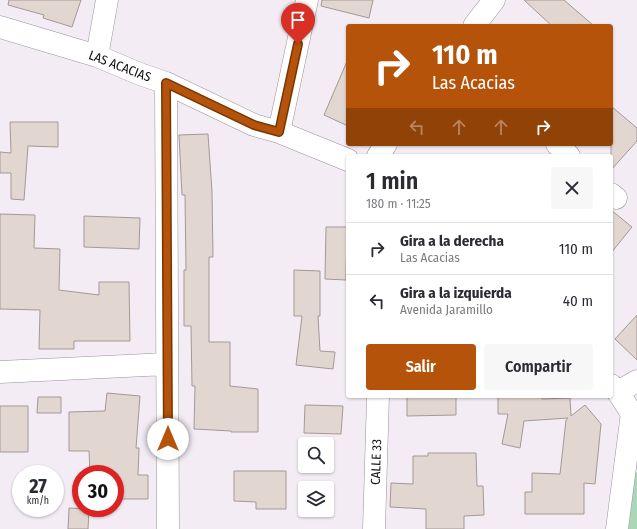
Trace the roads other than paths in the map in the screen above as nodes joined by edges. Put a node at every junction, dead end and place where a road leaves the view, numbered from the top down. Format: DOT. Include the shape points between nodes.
graph roads {
  1 [pos="107,0"];
  2 [pos="307,0"];
  3 [pos="494,0"];
  4 [pos="476,24"];
  5 [pos="0,27"];
  6 [pos="97,56"];
  7 [pos="166,83"];
  8 [pos="279,132"];
  9 [pos="559,146"];
  10 [pos="567,154"];
  11 [pos="346,159"];
  12 [pos="167,364"];
  13 [pos="0,372"];
  14 [pos="637,381"];
  15 [pos="615,389"];
  16 [pos="378,398"];
  17 [pos="634,418"];
  18 [pos="168,529"];
  19 [pos="374,529"];
  20 [pos="617,529"];
  1 -- 6 [label="street"];
  2 -- 8 [label="street"];
  3 -- 4 [label="street"];
  5 -- 6 [label="street, LAS ACACIAS"];
  6 -- 7 [label="street, LAS ACACIAS"];
  7 -- 8 [label="street, LAS ACACIAS" via="254,125"];
  7 -- 12 [label="street"];
  8 -- 11 [label="street, LAS ACACIAS"];
  9 -- 10 [label="street"];
  12 -- 13 [label="street"];
  12 -- 18 [label="street"];
  14 -- 15 [label="street"];
  15 -- 17 [label="street"];
  16 -- 19 [label="street, CALLE 33"];
  17 -- 20 [label="street"];
}
